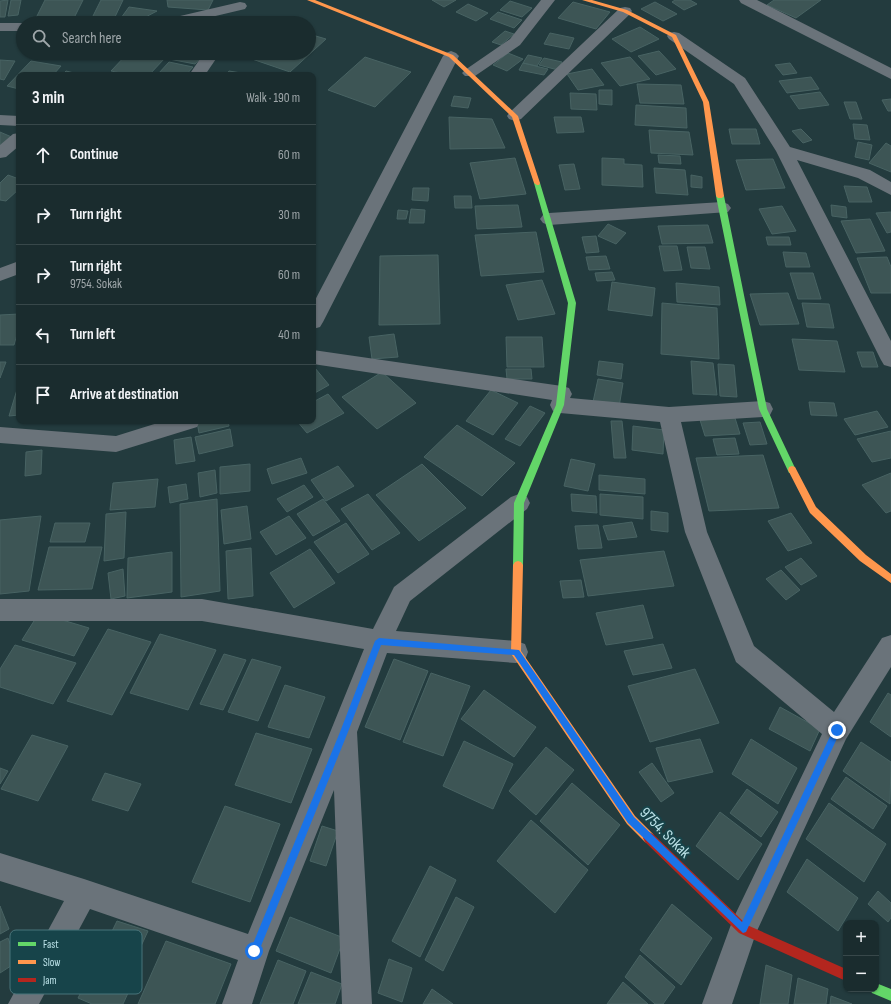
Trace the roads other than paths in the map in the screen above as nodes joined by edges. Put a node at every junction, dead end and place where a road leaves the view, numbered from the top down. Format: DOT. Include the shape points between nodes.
graph roads {
  1 [pos="310,0"];
  2 [pos="548,0"];
  3 [pos="585,0"];
  4 [pos="746,0"];
  5 [pos="240,3"];
  6 [pos="625,11"];
  7 [pos="193,16"];
  8 [pos="233,16"];
  9 [pos="0,27"];
  10 [pos="16,27"];
  11 [pos="674,36"];
  12 [pos="451,56"];
  13 [pos="207,60"];
  14 [pos="199,72"];
  15 [pos="470,73"];
  16 [pos="891,74"];
  17 [pos="515,116"];
  18 [pos="0,120"];
  19 [pos="16,121"];
  20 [pos="16,140"];
  21 [pos="784,151"];
  22 [pos="0,153"];
  23 [pos="891,189"];
  24 [pos="722,208"];
  25 [pos="549,218"];
  26 [pos="16,268"];
  27 [pos="0,275"];
  28 [pos="316,316"];
  29 [pos="316,358"];
  30 [pos="891,360"];
  31 [pos="561,400"];
  32 [pos="763,409"];
  33 [pos="669,415"];
  34 [pos="180,424"];
  35 [pos="0,435"];
  36 [pos="519,503"];
  37 [pos="891,579"];
  38 [pos="0,610"];
  39 [pos="379,641"];
  40 [pos="891,646"];
  41 [pos="516,652"];
  42 [pos="837,730"];
  43 [pos="344,732"];
  44 [pos="0,867"];
  45 [pos="84,893"];
  46 [pos="743,929"];
  47 [pos="64,930"];
  48 [pos="254,951"];
  49 [pos="843,974"];
  50 [pos="879,990"];
  51 [pos="28,994"];
  52 [pos="891,995"];
  53 [pos="23,1004"];
  54 [pos="236,1004"];
  55 [pos="356,1004"];
  56 [pos="717,1004"];
  1 -- 12 [label="street"];
  2 -- 15 [label="street" via="515,42"];
  3 -- 6 [label="street"];
  4 -- 16 [label="street"];
  5 -- 7 [label="street"];
  5 -- 8 [label="street"];
  6 -- 11 [label="street"];
  6 -- 17 [label="street"];
  9 -- 10 [label="street"];
  11 -- 21 [label="street" via="740,81"];
  11 -- 24 [label="street" via="706,102"];
  12 -- 15 [label="street"];
  12 -- 28 [label="street"];
  13 -- 14 [label="street"];
  15 -- 17 [label="street"];
  17 -- 25 [label="street"];
  18 -- 19 [label="street"];
  20 -- 22 [label="street"];
  21 -- 23 [label="street" via="864,174"];
  21 -- 30 [label="street"];
  24 -- 25 [label="street"];
  24 -- 32 [label="street"];
  25 -- 31 [label="street" via="572,303"];
  26 -- 27 [label="street"];
  29 -- 31 [label="street"];
  31 -- 33 [label="street"];
  31 -- 36 [label="street"];
  32 -- 33 [label="street"];
  32 -- 37 [label="street" via="791,470 814,510 863,558"];
  33 -- 42 [label="street" via="696,532 745,654"];
  34 -- 35 [label="street" via="116,444"];
  36 -- 39 [label="street" via="402,594"];
  36 -- 41 [label="street"];
  38 -- 39 [label="street" via="202,610"];
  39 -- 41 [label="street"];
  39 -- 43 [label="street"];
  40 -- 42 [label="street"];
  41 -- 46 [label="street, 9754. Sokak" via="631,820"];
  42 -- 46 [label="street"];
  43 -- 48 [label="street"];
  43 -- 55 [label="street"];
  44 -- 45 [label="street"];
  45 -- 47 [label="street"];
  45 -- 48 [label="street"];
  46 -- 49 [label="street, 9754. Sokak"];
  46 -- 56 [label="street"];
  48 -- 54 [label="street"];
  50 -- 52 [label="street"];
  51 -- 53 [label="street"];
}
